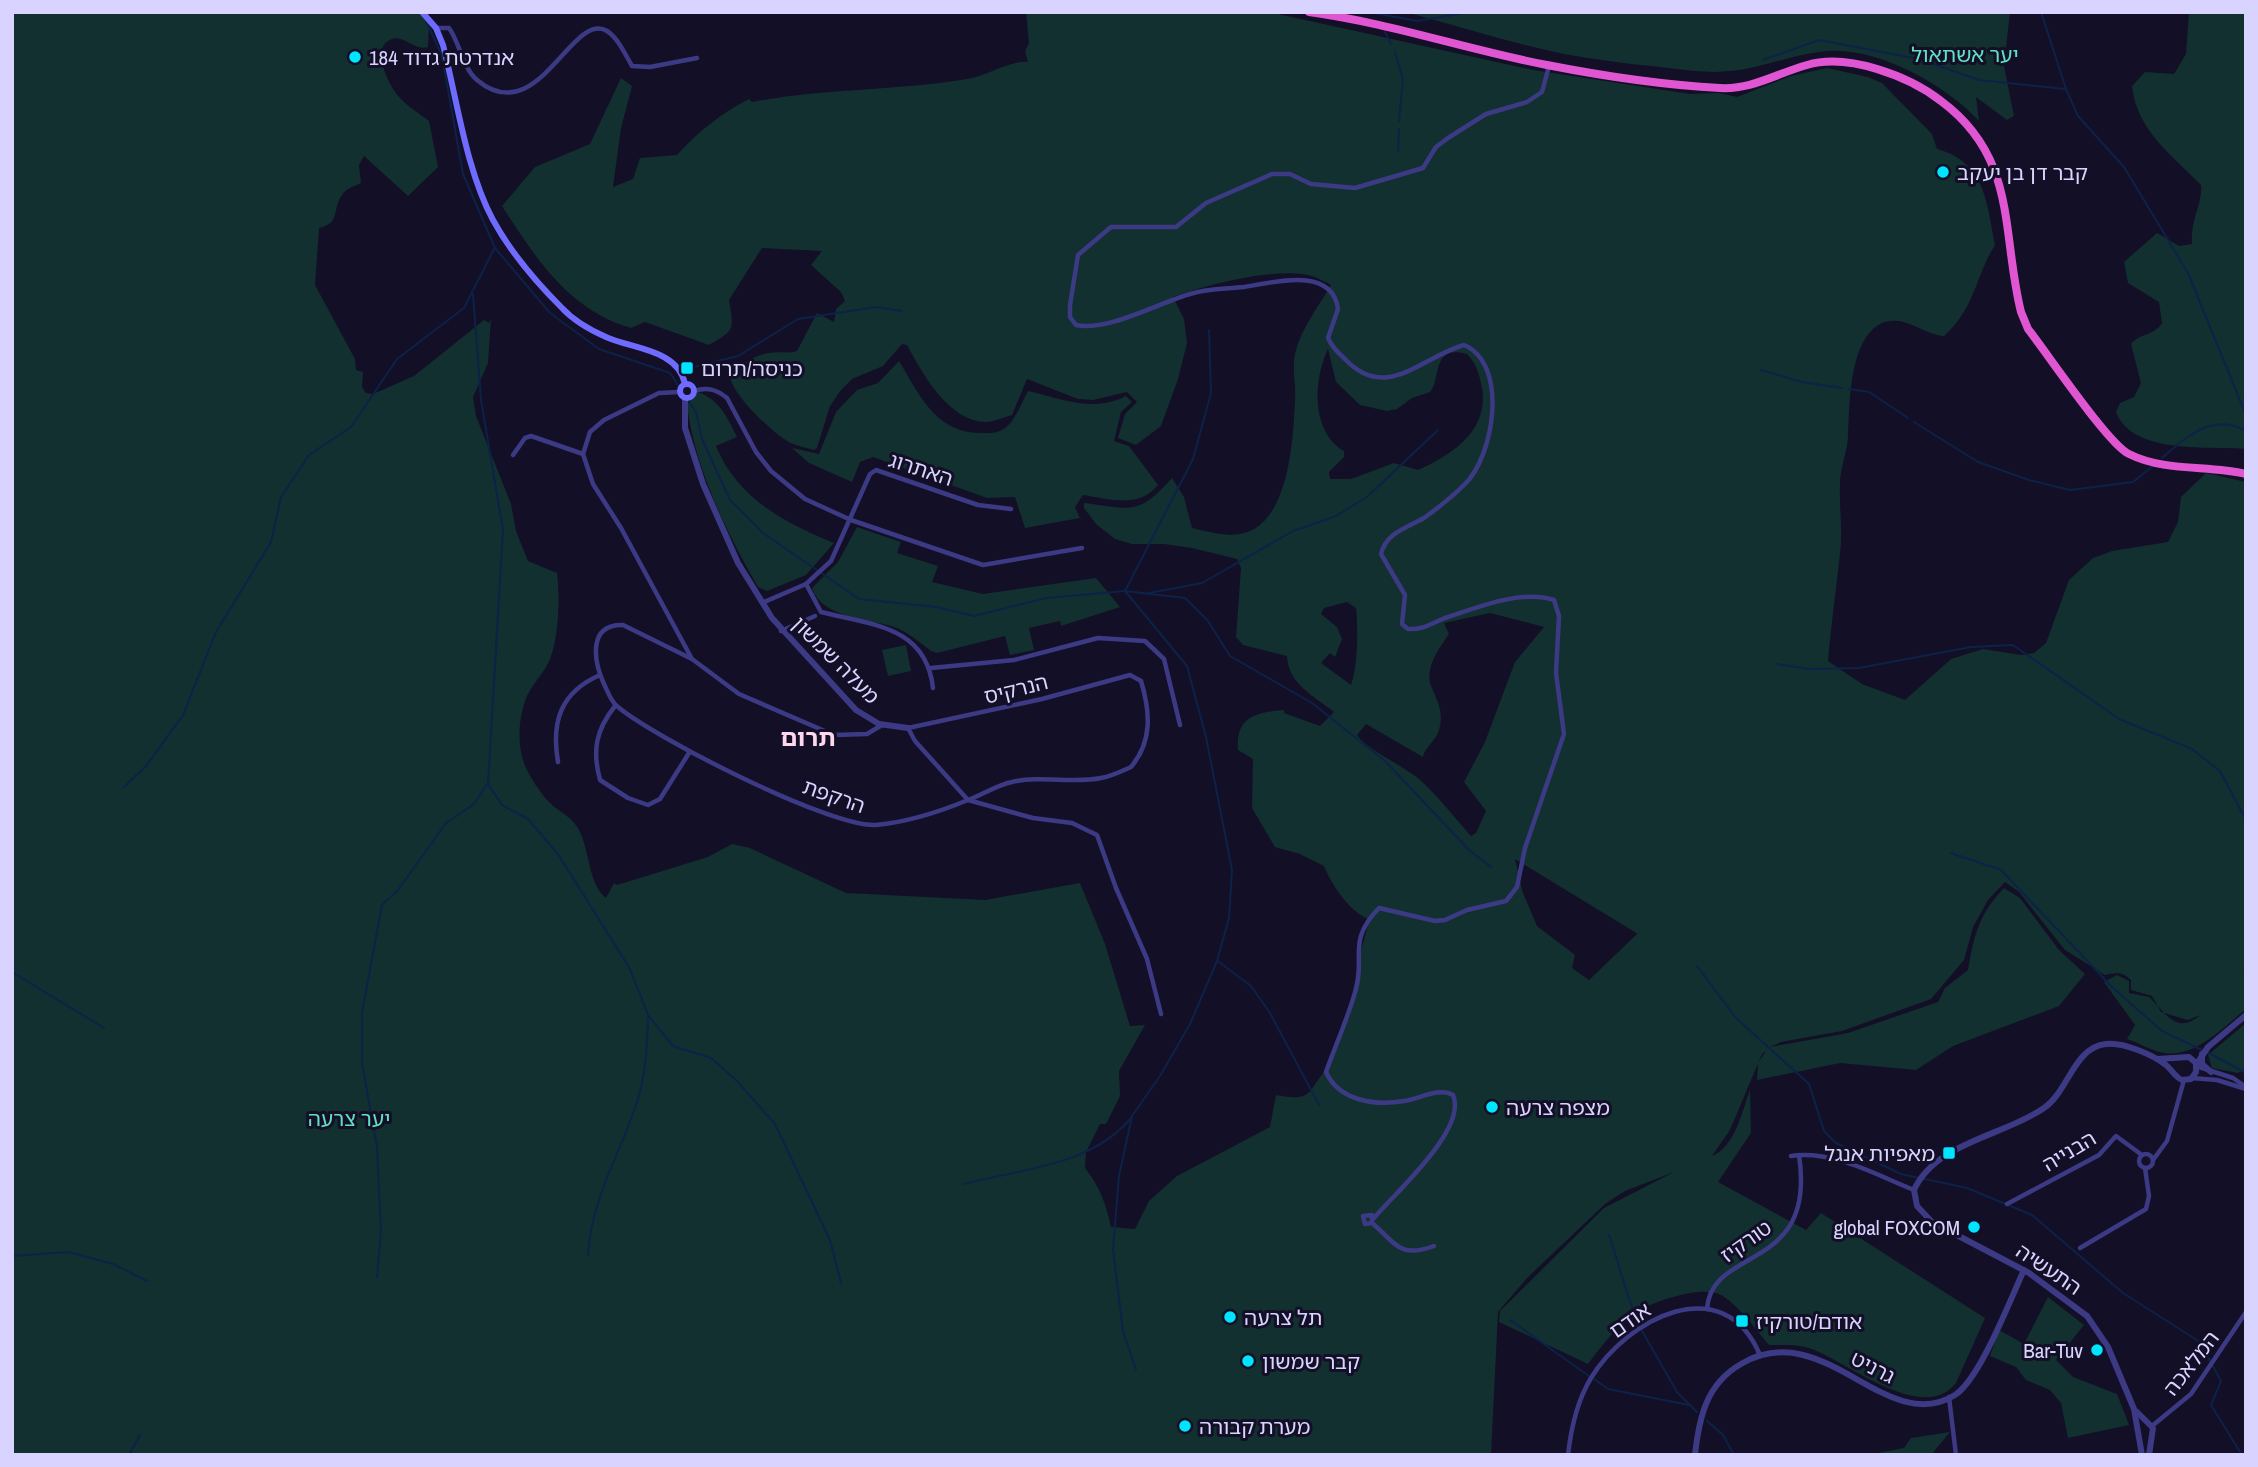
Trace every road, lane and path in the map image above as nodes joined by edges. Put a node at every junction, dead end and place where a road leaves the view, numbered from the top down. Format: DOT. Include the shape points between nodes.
graph roads {
  1 [pos="422,12"];
  2 [pos="1310,12"];
  3 [pos="436,28"];
  4 [pos="696,58"];
  5 [pos="1549,66"];
  6 [pos="685,384"];
  7 [pos="694,391"];
  8 [pos="679,392"];
  9 [pos="685,398"];
  10 [pos="583,454"];
  11 [pos="513,455"];
  12 [pos="2246,474"];
  13 [pos="1011,509"];
  14 [pos="851,520"];
  15 [pos="1082,548"];
  16 [pos="806,584"];
  17 [pos="762,603"];
  18 [pos="815,616"];
  19 [pos="782,631"];
  20 [pos="692,659"];
  21 [pos="931,668"];
  22 [pos="600,675"];
  23 [pos="1130,675"];
  24 [pos="933,688"];
  25 [pos="615,706"];
  26 [pos="882,725"];
  27 [pos="1180,725"];
  28 [pos="908,728"];
  29 [pos="689,753"];
  30 [pos="558,762"];
  31 [pos="968,800"];
  32 [pos="1161,1014"];
  33 [pos="2246,1016"];
  34 [pos="2208,1047"];
  35 [pos="2203,1053"];
  36 [pos="2187,1057"];
  37 [pos="2178,1058"];
  38 [pos="2157,1059"];
  39 [pos="2196,1065"];
  40 [pos="2211,1072"];
  41 [pos="2174,1073"];
  42 [pos="2187,1079"];
  43 [pos="2246,1088"];
  44 [pos="1799,1155"];
  45 [pos="2142,1155"];
  46 [pos="1791,1156"];
  47 [pos="2153,1160"];
  48 [pos="2146,1168"];
  49 [pos="1914,1191"];
  50 [pos="2007,1204"];
  51 [pos="1434,1246"];
  52 [pos="2080,1248"];
  53 [pos="2024,1270"];
  54 [pos="1707,1309"];
  55 [pos="2246,1312"];
  56 [pos="1760,1355"];
  57 [pos="1949,1397"];
  58 [pos="2134,1409"];
  59 [pos="2149,1425"];
  60 [pos="2137,1428"];
  61 [pos="2138,1437"];
  62 [pos="2151,1438"];
  63 [pos="1568,1455"];
  64 [pos="1695,1455"];
  65 [pos="1956,1455"];
  66 [pos="2142,1455"];
  67 [pos="2149,1455"];
  1 -- 3 [label="main road"];
  2 -- 5 [label="highway"];
  3 -- 4 [label="street" via="449,28 474,78 500,90 528,87 544,76 582,33 595,28 614,36 632,66"];
  3 -- 6 [label="main road" via="478,185 492,218 525,270 575,320 608,338 659,355 676,367"];
  5 -- 12 [label="highway" via="1723,89 1830,62 1883,73 1921,88 1971,129 1991,160 2003,191 2021,312 2028,329 2110,438 2129,454 2160,463"];
  5 -- 51 [label="street" via="1542,92 1527,102 1486,114 1448,138 1423,168 1355,188 1272,174 1206,204 1176,227 1111,227 1082,248 1075,263 1070,317 1081,326 1150,311 1209,289 1294,278 1311,281 1333,296 1338,309 1328,338 1359,371 1394,377 1444,350 1464,345 1479,356 1488,378 1493,421 1479,466 1439,506 1390,537 1381,555 1405,595 1402,624 1408,629 1497,603 1531,597 1554,600 1559,616 1556,673 1564,734 1525,848 1517,887 1506,901 1435,920 1379,908 1359,940 1357,984 1326,1072 1345,1094 1360,1101 1405,1101 1445,1092 1453,1096 1453,1120 1426,1160 1373,1221 1400,1250"];
  6 -- 7 [label="main road"];
  6 -- 8 [label="main road"];
  7 -- 9 [label="main road"];
  7 -- 14 [label="street" via="719,392 771,471 805,499"];
  8 -- 9 [label="main road"];
  8 -- 10 [label="street" via="659,393 604,420 590,432"];
  9 -- 17 [label="street, מעלה שמשון" via="685,428 699,472 738,562"];
  10 -- 11 [label="street" via="531,436"];
  10 -- 20 [label="street" via="593,484"];
  13 -- 14 [label="street, האתרוג" via="978,505 876,470 870,474"];
  14 -- 15 [label="street" via="983,565"];
  14 -- 16 [label="street" via="831,561"];
  16 -- 17 [label="street"];
  16 -- 21 [label="street" via="821,612 906,638 925,655"];
  17 -- 19 [label="street, מעלה שמשון"];
  18 -- 19 [label="street"];
  19 -- 26 [label="street, מעלה שמשון" via="843,698"];
  20 -- 22 [label="street" via="615,624 597,637 594,648"];
  20 -- 26 [label="street" via="739,694 826,732 857,736"];
  21 -- 24 [label="street"];
  21 -- 27 [label="street" via="1014,660 1098,638 1145,641 1164,659"];
  22 -- 25 [label="street"];
  22 -- 30 [label="street" via="583,682 566,698 554,730"];
  23 -- 28 [label="street, הנרקיס"];
  23 -- 31 [label="street, הרקפת" via="1142,681 1150,710 1144,747 1131,767 1100,779 1011,782"];
  25 -- 29 [label="street, הרקפת"];
  25 -- 29 [label="street" via="596,739 595,763 600,780 628,798 648,805 660,799"];
  26 -- 28 [label="street, מעלה שמשון"];
  28 -- 31 [label="street"];
  29 -- 31 [label="street, הרקפת" via="835,817 874,825 927,816"];
  31 -- 32 [label="street" via="1033,818 1072,823 1097,835 1147,959"];
  33 -- 34 [label="street"];
  34 -- 35 [label="street"];
  34 -- 36 [label="street"];
  35 -- 39 [label="street"];
  35 -- 40 [label="street" via="2202,1064"];
  36 -- 37 [label="street"];
  36 -- 39 [label="street"];
  37 -- 38 [label="street"];
  37 -- 41 [label="street"];
  38 -- 41 [label="street"];
  38 -- 49 [label="street" via="2120,1045 2097,1046 2082,1057 2047,1107 1941,1160 1924,1174"];
  39 -- 40 [label="street"];
  39 -- 42 [label="street"];
  40 -- 43 [label="street" via="2233,1078"];
  41 -- 42 [label="street"];
  42 -- 43 [label="street" via="2212,1079"];
  42 -- 47 [label="street" via="2167,1141"];
  44 -- 46 [label="street"];
  44 -- 49 [label="street" via="1841,1161"];
  44 -- 54 [label="street, טורקיז" via="1800,1199 1791,1226 1770,1247 1721,1278 1710,1292"];
  45 -- 47 [label="street" via="2150,1154"];
  45 -- 48 [label="street" via="2140,1164"];
  45 -- 50 [label="street, הבנייה" via="2116,1136 2099,1156"];
  47 -- 48 [label="street"];
  48 -- 52 [label="street" via="2146,1209"];
  49 -- 53 [label="street, התעשיה" via="1917,1206 1932,1222"];
  53 -- 57 [label="street" via="1970,1380"];
  53 -- 58 [label="street, התעשיה" via="2087,1316 2108,1347"];
  54 -- 56 [label="street" via="1741,1326"];
  54 -- 63 [label="street, אודם" via="1663,1315 1613,1351 1584,1391"];
  55 -- 59 [label="street, המלאכה" via="2191,1394"];
  56 -- 57 [label="street, גרניט" via="1806,1354 1911,1402"];
  56 -- 64 [label="street, גרניט" via="1730,1371 1710,1393"];
  57 -- 65 [label="street"];
  58 -- 59 [label="street, התעשיה"];
  58 -- 60 [label="street, התעשיה"];
  59 -- 60 [label="street"];
  59 -- 62 [label="street" via="2154,1434"];
  60 -- 61 [label="street"];
  61 -- 62 [label="street" via="2143,1441"];
  61 -- 66 [label="street"];
  62 -- 67 [label="street"];
}
